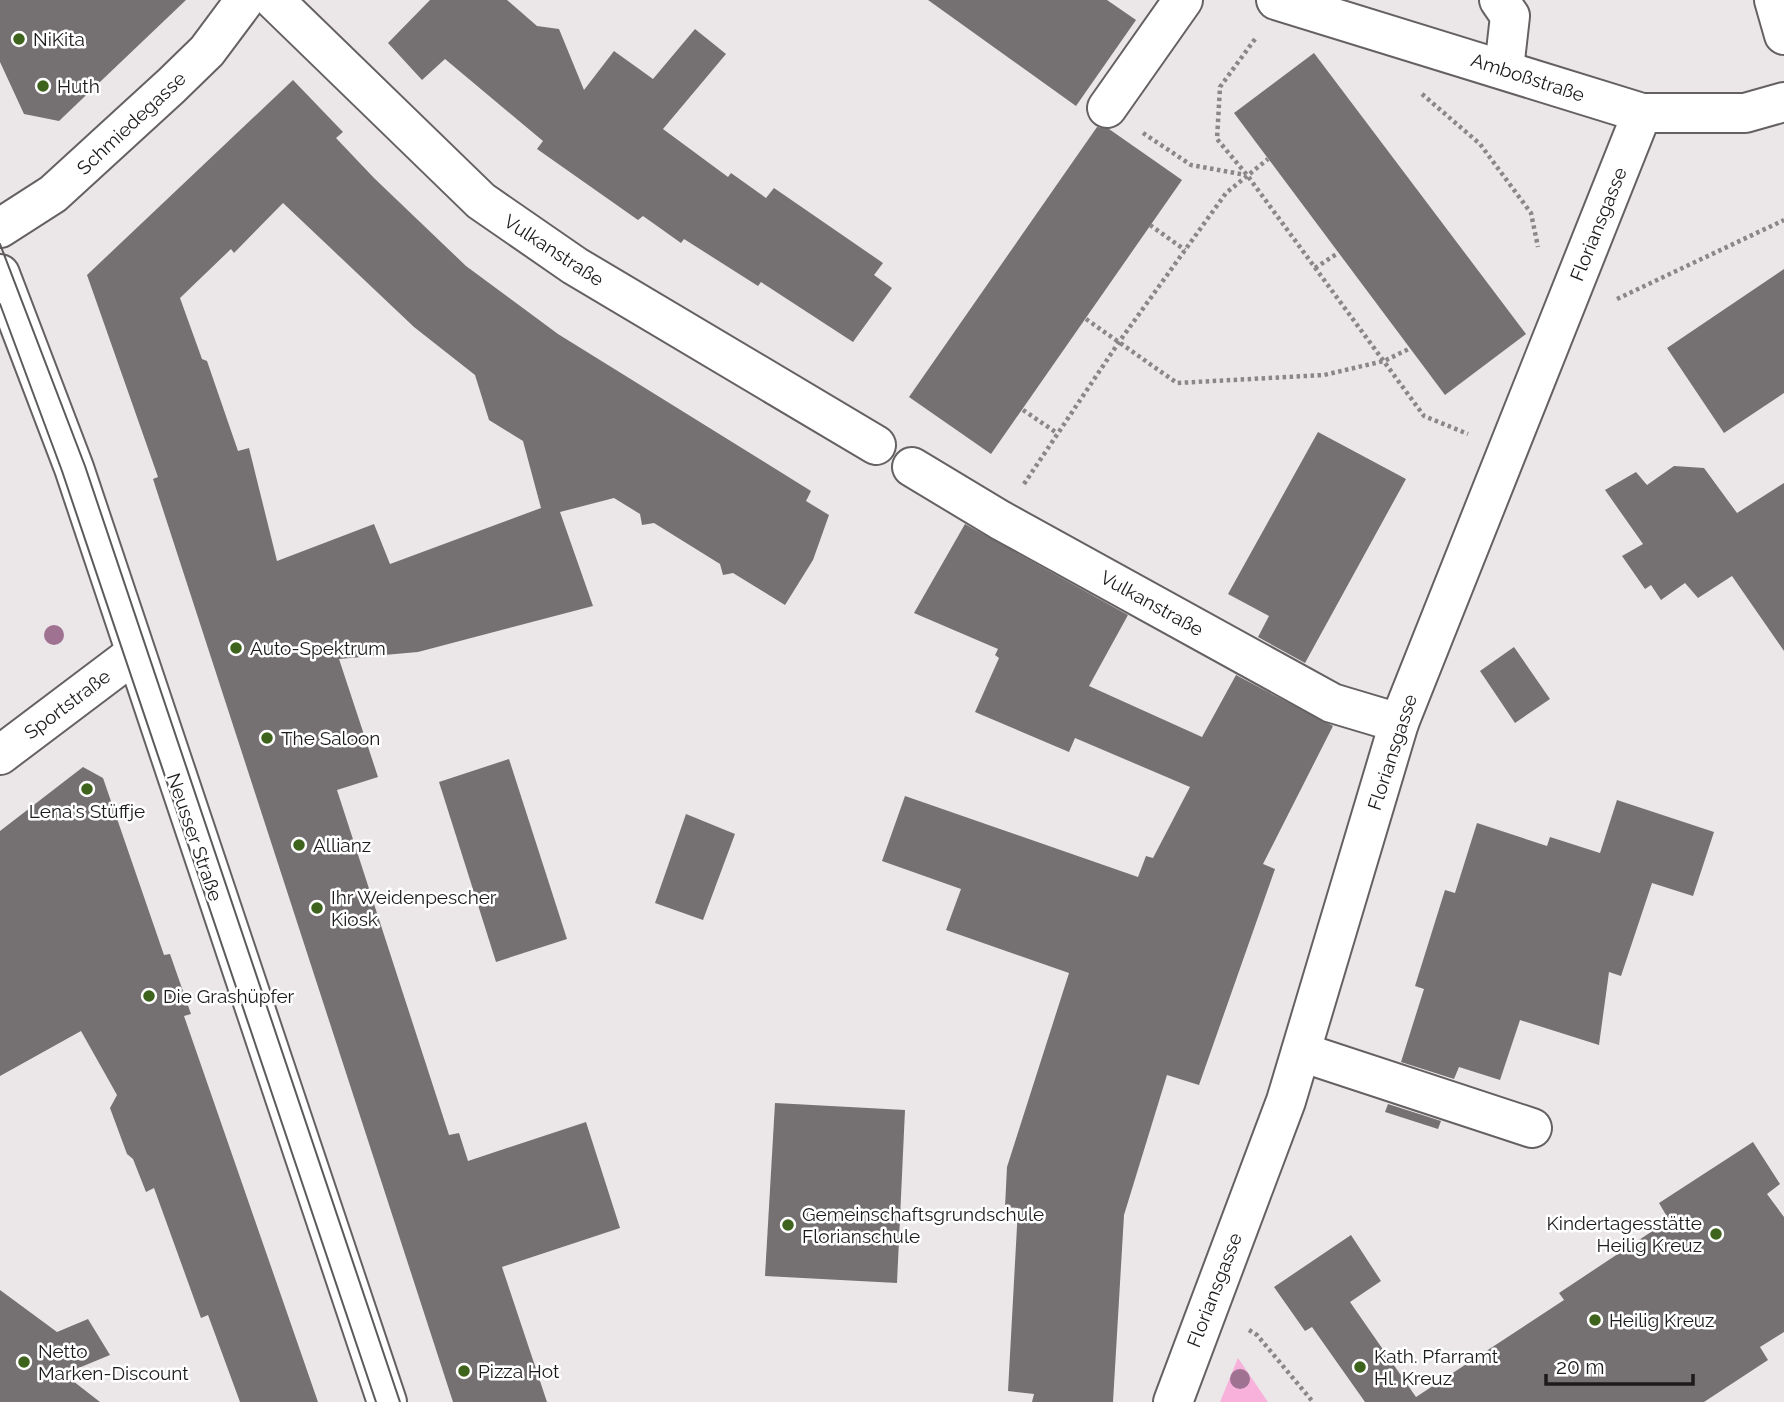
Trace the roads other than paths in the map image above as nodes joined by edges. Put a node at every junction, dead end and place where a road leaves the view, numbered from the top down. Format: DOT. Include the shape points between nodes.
graph roads {
  1 [pos="245,0"];
  2 [pos="274,0"];
  3 [pos="1184,0"];
  4 [pos="1499,0"];
  5 [pos="1774,0"];
  6 [pos="1280,1"];
  7 [pos="1784,35"];
  8 [pos="1504,69"];
  9 [pos="1784,102"];
  10 [pos="1107,108"];
  11 [pos="1642,113"];
  12 [pos="0,228"];
  13 [pos="0,274"];
  14 [pos="876,444"];
  15 [pos="912,467"];
  16 [pos="134,653"];
  17 [pos="1399,723"];
  18 [pos="0,755"];
  19 [pos="1301,1052"];
  20 [pos="1532,1128"];
  21 [pos="387,1402"];
  22 [pos="1173,1402"];
  1 -- 12 [label="street, Schmiedegasse" via="207,51 171,86 52,194"];
  2 -- 14 [label="street, Vulkanstraße" via="481,201 575,266"];
  3 -- 10 [label="street"];
  4 -- 8 [label="street" via="1510,16"];
  5 -- 7 [label="street"];
  6 -- 8 [label="street, Amboßstraße"];
  8 -- 11 [label="street, Amboßstraße"];
  9 -- 11 [label="street, Amboßstraße" via="1745,113"];
  11 -- 17 [label="street, Floriansgasse"];
  13 -- 16 [label="street, Neusser Straße" via="74,468"];
  15 -- 17 [label="street, Vulkanstraße" via="1332,703"];
  16 -- 18 [label="street, Sportstraße"];
  16 -- 21 [label="street, Neusser Straße"];
  17 -- 19 [label="street, Floriansgasse"];
  19 -- 20 [label="street"];
  19 -- 22 [label="street, Floriansgasse"];
}
